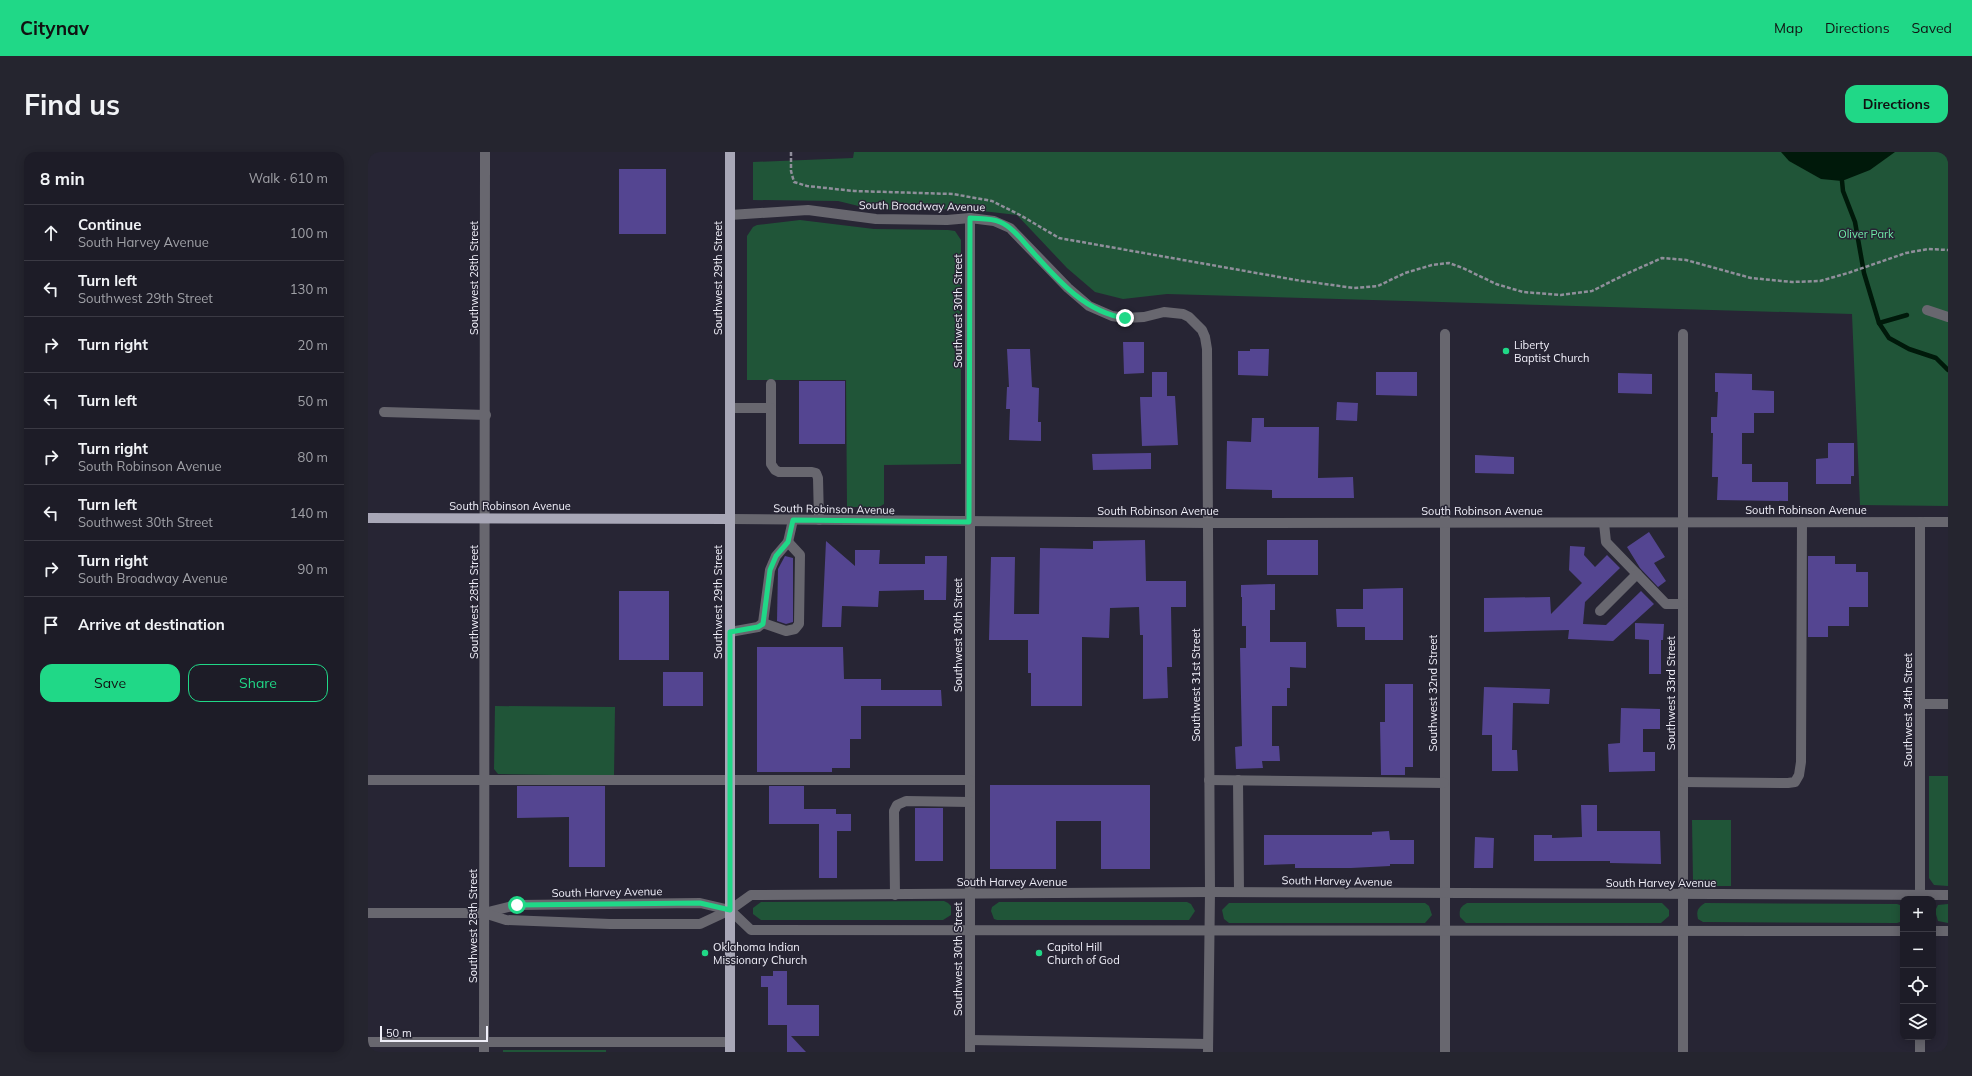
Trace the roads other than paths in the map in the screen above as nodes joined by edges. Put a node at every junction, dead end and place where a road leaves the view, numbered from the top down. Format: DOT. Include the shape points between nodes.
graph roads {
  1 [pos="486,152"];
  2 [pos="730,152"];
  3 [pos="730,215"];
  4 [pos="970,218"];
  5 [pos="1927,310"];
  6 [pos="1948,317"];
  7 [pos="1195,322"];
  8 [pos="1445,334"];
  9 [pos="1683,334"];
  10 [pos="771,384"];
  11 [pos="730,408"];
  12 [pos="771,408"];
  13 [pos="384,412"];
  14 [pos="486,415"];
  15 [pos="368,518"];
  16 [pos="486,518"];
  17 [pos="730,519"];
  18 [pos="793,520"];
  19 [pos="819,520"];
  20 [pos="969,522"];
  21 [pos="1445,522"];
  22 [pos="1802,522"];
  23 [pos="1920,522"];
  24 [pos="1948,522"];
  25 [pos="1207,523"];
  26 [pos="1604,523"];
  27 [pos="1683,523"];
  28 [pos="788,542"];
  29 [pos="1637,574"];
  30 [pos="1683,604"];
  31 [pos="1600,611"];
  32 [pos="763,624"];
  33 [pos="730,632"];
  34 [pos="1920,704"];
  35 [pos="1948,704"];
  36 [pos="368,780"];
  37 [pos="485,780"];
  38 [pos="730,780"];
  39 [pos="970,780"];
  40 [pos="1209,780"];
  41 [pos="1238,780"];
  42 [pos="1683,782"];
  43 [pos="1444,783"];
  44 [pos="970,802"];
  45 [pos="1210,892"];
  46 [pos="1239,892"];
  47 [pos="895,895"];
  48 [pos="971,895"];
  49 [pos="1445,895"];
  50 [pos="1683,895"];
  51 [pos="1948,895"];
  52 [pos="1920,896"];
  53 [pos="1934,896"];
  54 [pos="1900,897"];
  55 [pos="730,910"];
  56 [pos="368,913"];
  57 [pos="484,913"];
  58 [pos="971,931"];
  59 [pos="1209,931"];
  60 [pos="1445,931"];
  61 [pos="1900,931"];
  62 [pos="1936,931"];
  63 [pos="1683,932"];
  64 [pos="1948,932"];
  65 [pos="970,1040"];
  66 [pos="1920,1040"];
  67 [pos="368,1042"];
  68 [pos="484,1047"];
  69 [pos="613,1047"];
  70 [pos="730,1047"];
  71 [pos="1208,1048"];
  72 [pos="970,1052"];
  73 [pos="1445,1052"];
  74 [pos="1683,1052"];
  75 [pos="1920,1052"];
  1 -- 14 [label="street, Southwest 28th Street"];
  2 -- 3 [label="main road, Southwest 29th Street"];
  3 -- 4 [label="street, South Broadway Avenue" via="808,210 876,219"];
  3 -- 11 [label="main road, Southwest 29th Street"];
  4 -- 7 [label="street, South Broadway Avenue" via="994,220 1010,228 1068,288 1098,311 1125,318 1164,312 1178,313"];
  4 -- 20 [label="street, Southwest 30th Street"];
  5 -- 6 [label="street"];
  7 -- 25 [label="street, Southwest 31st Street" via="1205,337 1207,349"];
  8 -- 21 [label="street, Southwest 32nd Street"];
  9 -- 27 [label="street, Southwest 33rd Street"];
  10 -- 12 [label="street"];
  11 -- 12 [label="street"];
  11 -- 17 [label="main road, Southwest 29th Street"];
  12 -- 19 [label="street" via="771,464 780,472 816,473"];
  13 -- 14 [label="street"];
  14 -- 16 [label="street, Southwest 28th Street"];
  15 -- 16 [label="main road, South Robinson Avenue"];
  16 -- 17 [label="main road, South Robinson Avenue"];
  16 -- 37 [label="street, Southwest 28th Street"];
  17 -- 18 [label="street, South Robinson Avenue"];
  17 -- 33 [label="main road, Southwest 29th Street"];
  18 -- 19 [label="street, South Robinson Avenue"];
  18 -- 28 [label="street"];
  19 -- 20 [label="street, South Robinson Avenue"];
  20 -- 25 [label="street, South Robinson Avenue"];
  20 -- 39 [label="street, Southwest 30th Street"];
  21 -- 25 [label="street, South Robinson Avenue"];
  21 -- 26 [label="street, South Robinson Avenue"];
  21 -- 43 [label="street, Southwest 32nd Street"];
  22 -- 23 [label="street, South Robinson Avenue"];
  22 -- 27 [label="street, South Robinson Avenue"];
  22 -- 42 [label="street" via="1799,775 1795,782 1788,783"];
  23 -- 24 [label="street, South Robinson Avenue"];
  23 -- 34 [label="street, Southwest 34th Street"];
  25 -- 40 [label="street, Southwest 31st Street"];
  26 -- 27 [label="street, South Robinson Avenue"];
  26 -- 29 [label="street" via="1606,542"];
  27 -- 30 [label="street, Southwest 33rd Street"];
  28 -- 32 [label="street" via="776,556 770,570"];
  28 -- 32 [label="street" via="800,555 799,624 795,629 786,631"];
  29 -- 30 [label="street" via="1666,604"];
  29 -- 31 [label="street"];
  30 -- 42 [label="street, Southwest 33rd Street"];
  32 -- 33 [label="street"];
  33 -- 38 [label="main road, Southwest 29th Street"];
  34 -- 35 [label="street"];
  34 -- 52 [label="street, Southwest 34th Street"];
  36 -- 37 [label="street"];
  37 -- 38 [label="street"];
  37 -- 57 [label="street, Southwest 28th Street"];
  38 -- 39 [label="street"];
  38 -- 55 [label="main road, Southwest 29th Street"];
  39 -- 44 [label="street, Southwest 30th Street"];
  40 -- 41 [label="street"];
  40 -- 45 [label="street, Southwest 31st Street"];
  41 -- 43 [label="street"];
  41 -- 46 [label="street"];
  42 -- 50 [label="street, Southwest 33rd Street"];
  43 -- 49 [label="street, Southwest 32nd Street"];
  44 -- 47 [label="street" via="906,801 897,805 894,811"];
  44 -- 48 [label="street, Southwest 30th Street"];
  45 -- 46 [label="street, South Harvey Avenue"];
  45 -- 48 [label="street, South Harvey Avenue"];
  45 -- 59 [label="street, Southwest 31st Street"];
  46 -- 49 [label="street, South Harvey Avenue"];
  47 -- 48 [label="street, South Harvey Avenue"];
  47 -- 55 [label="street, South Harvey Avenue" via="751,895"];
  48 -- 58 [label="street, Southwest 30th Street"];
  49 -- 50 [label="street, South Harvey Avenue"];
  49 -- 60 [label="street, Southwest 32nd Street"];
  50 -- 54 [label="street, South Harvey Avenue"];
  50 -- 63 [label="street, Southwest 33rd Street"];
  51 -- 53 [label="street, South Harvey Avenue"];
  55 -- 57 [label="street, South Harvey Avenue" via="700,903 595,903 517,905"];
  55 -- 57 [label="street, South Harvey Avenue" via="700,924 506,920"];
  55 -- 58 [label="street" via="751,930"];
  55 -- 70 [label="main road, Southwest 29th Street"];
  56 -- 57 [label="street, South Harvey Avenue"];
  57 -- 68 [label="street, Southwest 28th Street"];
  58 -- 59 [label="street"];
  58 -- 65 [label="street, Southwest 30th Street"];
  59 -- 60 [label="street"];
  59 -- 71 [label="street, Southwest 31st Street"];
  60 -- 63 [label="street"];
  60 -- 73 [label="street, Southwest 32nd Street"];
  61 -- 63 [label="street"];
  62 -- 64 [label="street"];
  63 -- 74 [label="street, Southwest 33rd Street"];
  65 -- 71 [label="street"];
  65 -- 72 [label="street, Southwest 30th Street"];
  66 -- 75 [label="street"];
  67 -- 68 [label="street"];
  68 -- 69 [label="street"];
  69 -- 70 [label="street"];
}
